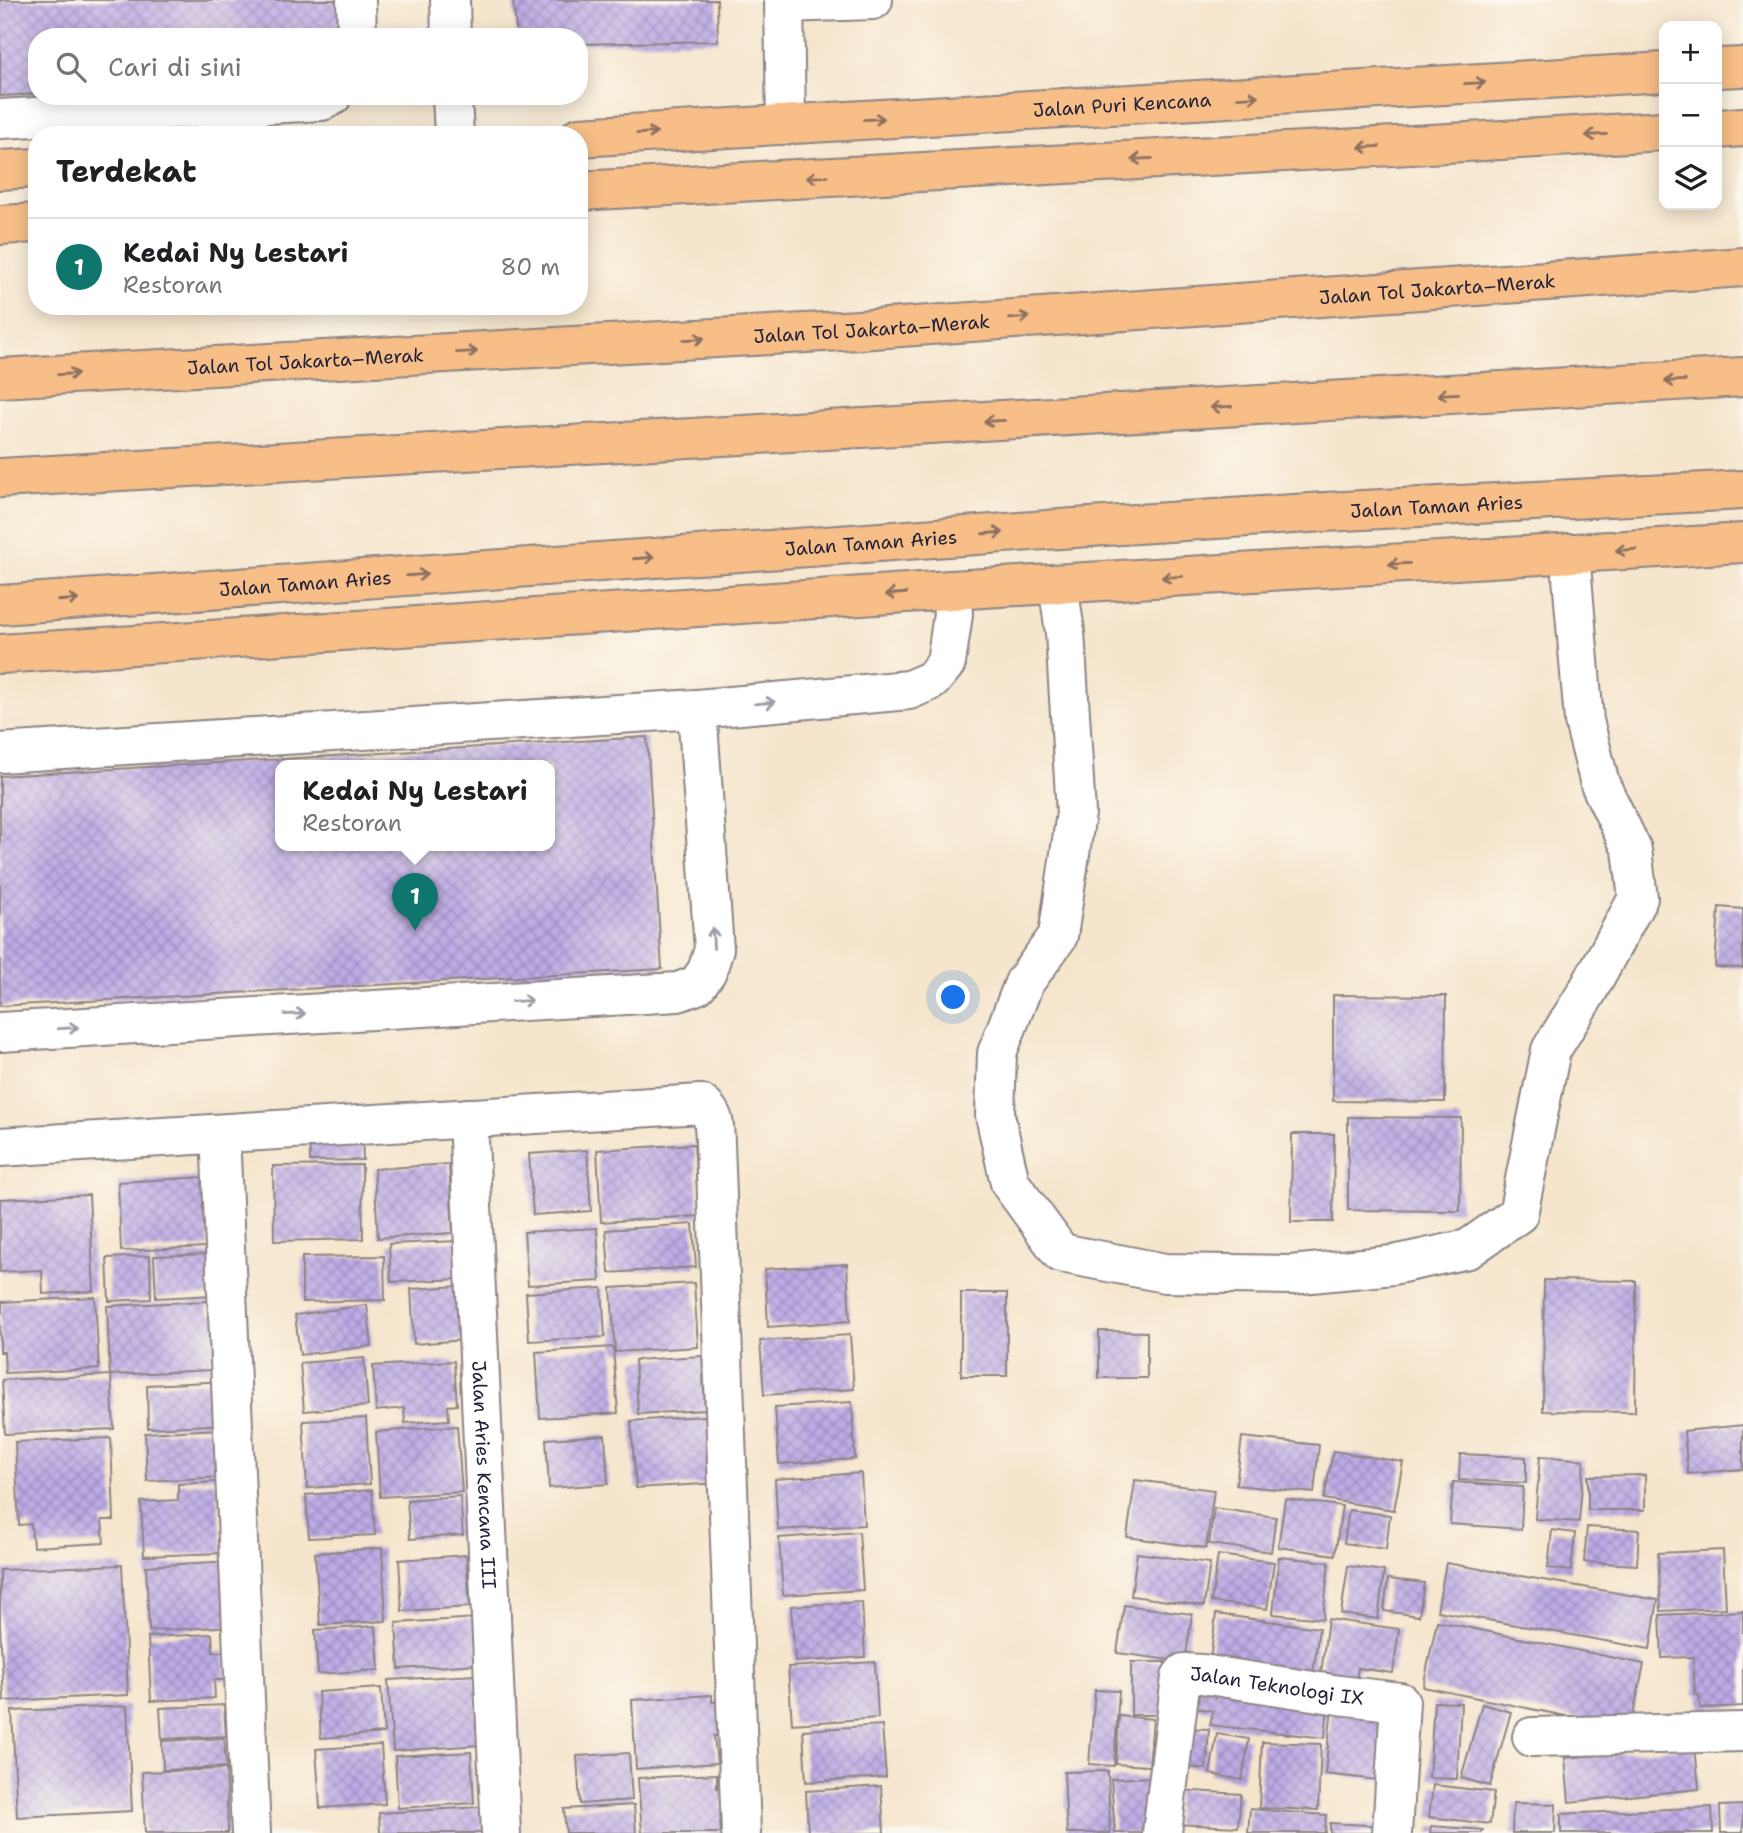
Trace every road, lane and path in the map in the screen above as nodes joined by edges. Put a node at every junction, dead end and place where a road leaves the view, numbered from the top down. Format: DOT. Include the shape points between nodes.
graph roads {
  1 [pos="356,0"];
  2 [pos="450,0"];
  3 [pos="873,0"];
  4 [pos="784,2"];
  5 [pos="357,28"];
  6 [pos="451,28"];
  7 [pos="1743,67"];
  8 [pos="1722,68"];
  9 [pos="1659,72"];
  10 [pos="250,105"];
  11 [pos="452,105"];
  12 [pos="0,119"];
  13 [pos="786,125"];
  14 [pos="453,126"];
  15 [pos="1743,127"];
  16 [pos="1722,129"];
  17 [pos="1659,131"];
  18 [pos="588,136"];
  19 [pos="28,168"];
  20 [pos="0,170"];
  21 [pos="588,191"];
  22 [pos="28,223"];
  23 [pos="0,225"];
  24 [pos="1743,267"];
  25 [pos="0,377"];
  26 [pos="1743,377"];
  27 [pos="0,478"];
  28 [pos="1743,490"];
  29 [pos="1662,495"];
  30 [pos="1325,512"];
  31 [pos="1074,528"];
  32 [pos="1743,543"];
  33 [pos="1663,548"];
  34 [pos="1570,554"];
  35 [pos="1327,568"];
  36 [pos="1067,583"];
  37 [pos="951,590"];
  38 [pos="0,605"];
  39 [pos="0,654"];
  40 [pos="697,709"];
  41 [pos="0,753"];
  42 [pos="0,1031"];
  43 [pos="468,1118"];
  44 [pos="220,1134"];
  45 [pos="0,1147"];
  46 [pos="1743,1732"];
  47 [pos="1532,1737"];
  48 [pos="251,1833"];
  49 [pos="500,1833"];
  50 [pos="741,1833"];
  51 [pos="1162,1833"];
  52 [pos="1392,1833"];
  1 -- 5 [label="street"];
  2 -- 6 [label="street"];
  3 -- 4 [label="street"];
  4 -- 13 [label="street"];
  7 -- 8 [label="main road"];
  13 -- 9 [label="main road, Jalan Puri Kencana, one-way"];
  10 -- 12 [label="street"];
  11 -- 14 [label="street"];
  18 -- 13 [label="main road, Jalan Puri Kencana, one-way"];
  15 -- 16 [label="main road"];
  17 -- 21 [label="main road, one-way"];
  19 -- 20 [label="main road"];
  22 -- 23 [label="main road"];
  25 -- 24 [label="main road, Jalan Tol Jakarta–Merak, one-way" via="859,330"];
  26 -- 27 [label="main road, one-way"];
  28 -- 29 [label="main road, Jalan Taman Aries"];
  29 -- 30 [label="main road, Jalan Taman Aries"];
  29 -- 33 [label="main road"];
  30 -- 31 [label="main road, Jalan Taman Aries"];
  30 -- 35 [label="main road"];
  31 -- 36 [label="main road"];
  38 -- 31 [label="main road, Jalan Taman Aries, one-way"];
  32 -- 33 [label="main road"];
  33 -- 34 [label="main road, one-way"];
  34 -- 35 [label="main road, one-way"];
  34 -- 36 [label="street" via="1584,721 1600,784 1632,850 1638,898 1551,1050 1518,1214 1468,1249 1393,1265 1291,1275 1165,1273 1061,1253 1010,1182 995,1115 997,1053 1024,983 1058,936 1076,813 1065,632"];
  35 -- 36 [label="main road, one-way"];
  36 -- 37 [label="main road"];
  37 -- 39 [label="main road, one-way"];
  40 -- 37 [label="street, one-way" via="909,690 932,680 946,663 953,614"];
  40 -- 41 [label="street"];
  42 -- 40 [label="street, one-way" via="678,992 696,985 707,971 714,949"];
  43 -- 44 [label="street"];
  43 -- 49 [label="street, Jalan Aries Kencana III"];
  43 -- 50 [label="street" via="701,1104 713,1117"];
  44 -- 45 [label="street"];
  44 -- 48 [label="street"];
  46 -- 47 [label="street"];
  51 -- 52 [label="street, Jalan Teknologi IX" via="1184,1673 1400,1702"];
}
